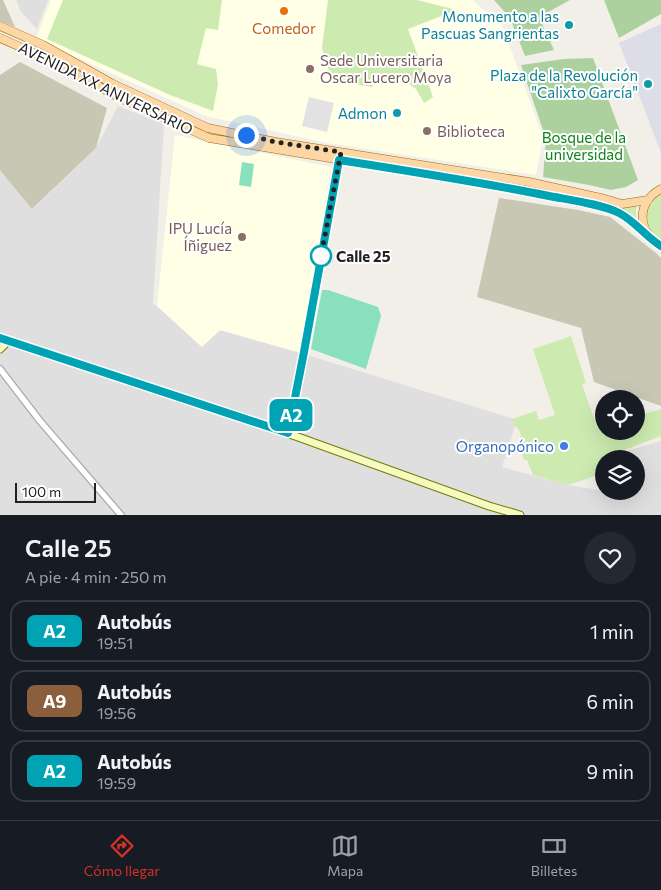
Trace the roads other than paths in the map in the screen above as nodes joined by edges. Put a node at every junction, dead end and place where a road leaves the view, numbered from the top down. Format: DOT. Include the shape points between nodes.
graph roads {
  1 [pos="0,26"];
  2 [pos="0,38"];
  3 [pos="340,156"];
  4 [pos="661,189"];
  5 [pos="648,200"];
  6 [pos="647,234"];
  7 [pos="661,246"];
  8 [pos="0,338"];
  9 [pos="8,341"];
  10 [pos="0,349"];
  11 [pos="0,369"];
  12 [pos="288,433"];
  13 [pos="121,515"];
  14 [pos="520,515"];
  1 -- 3 [label="main road, AVENIDA XX ANIVERSARIO" via="208,128"];
  2 -- 3 [label="main road, AVENIDA XX ANIVERSARIO" via="209,138"];
  3 -- 5 [label="main road, AVENIDA XX ANIVERSARIO" via="529,182 622,204"];
  3 -- 6 [label="main road, AVENIDA XX ANIVERSARIO" via="607,208 621,214"];
  3 -- 12 [label="street"];
  4 -- 5 [label="main road"];
  5 -- 6 [label="main road" via="642,211"];
  6 -- 7 [label="main road, AVENIDA XX ANIVERSARIO"];
  8 -- 9 [label="main road"];
  9 -- 10 [label="main road"];
  9 -- 12 [label="main road"];
  11 -- 13 [label="street"];
  12 -- 14 [label="main road"];
}
